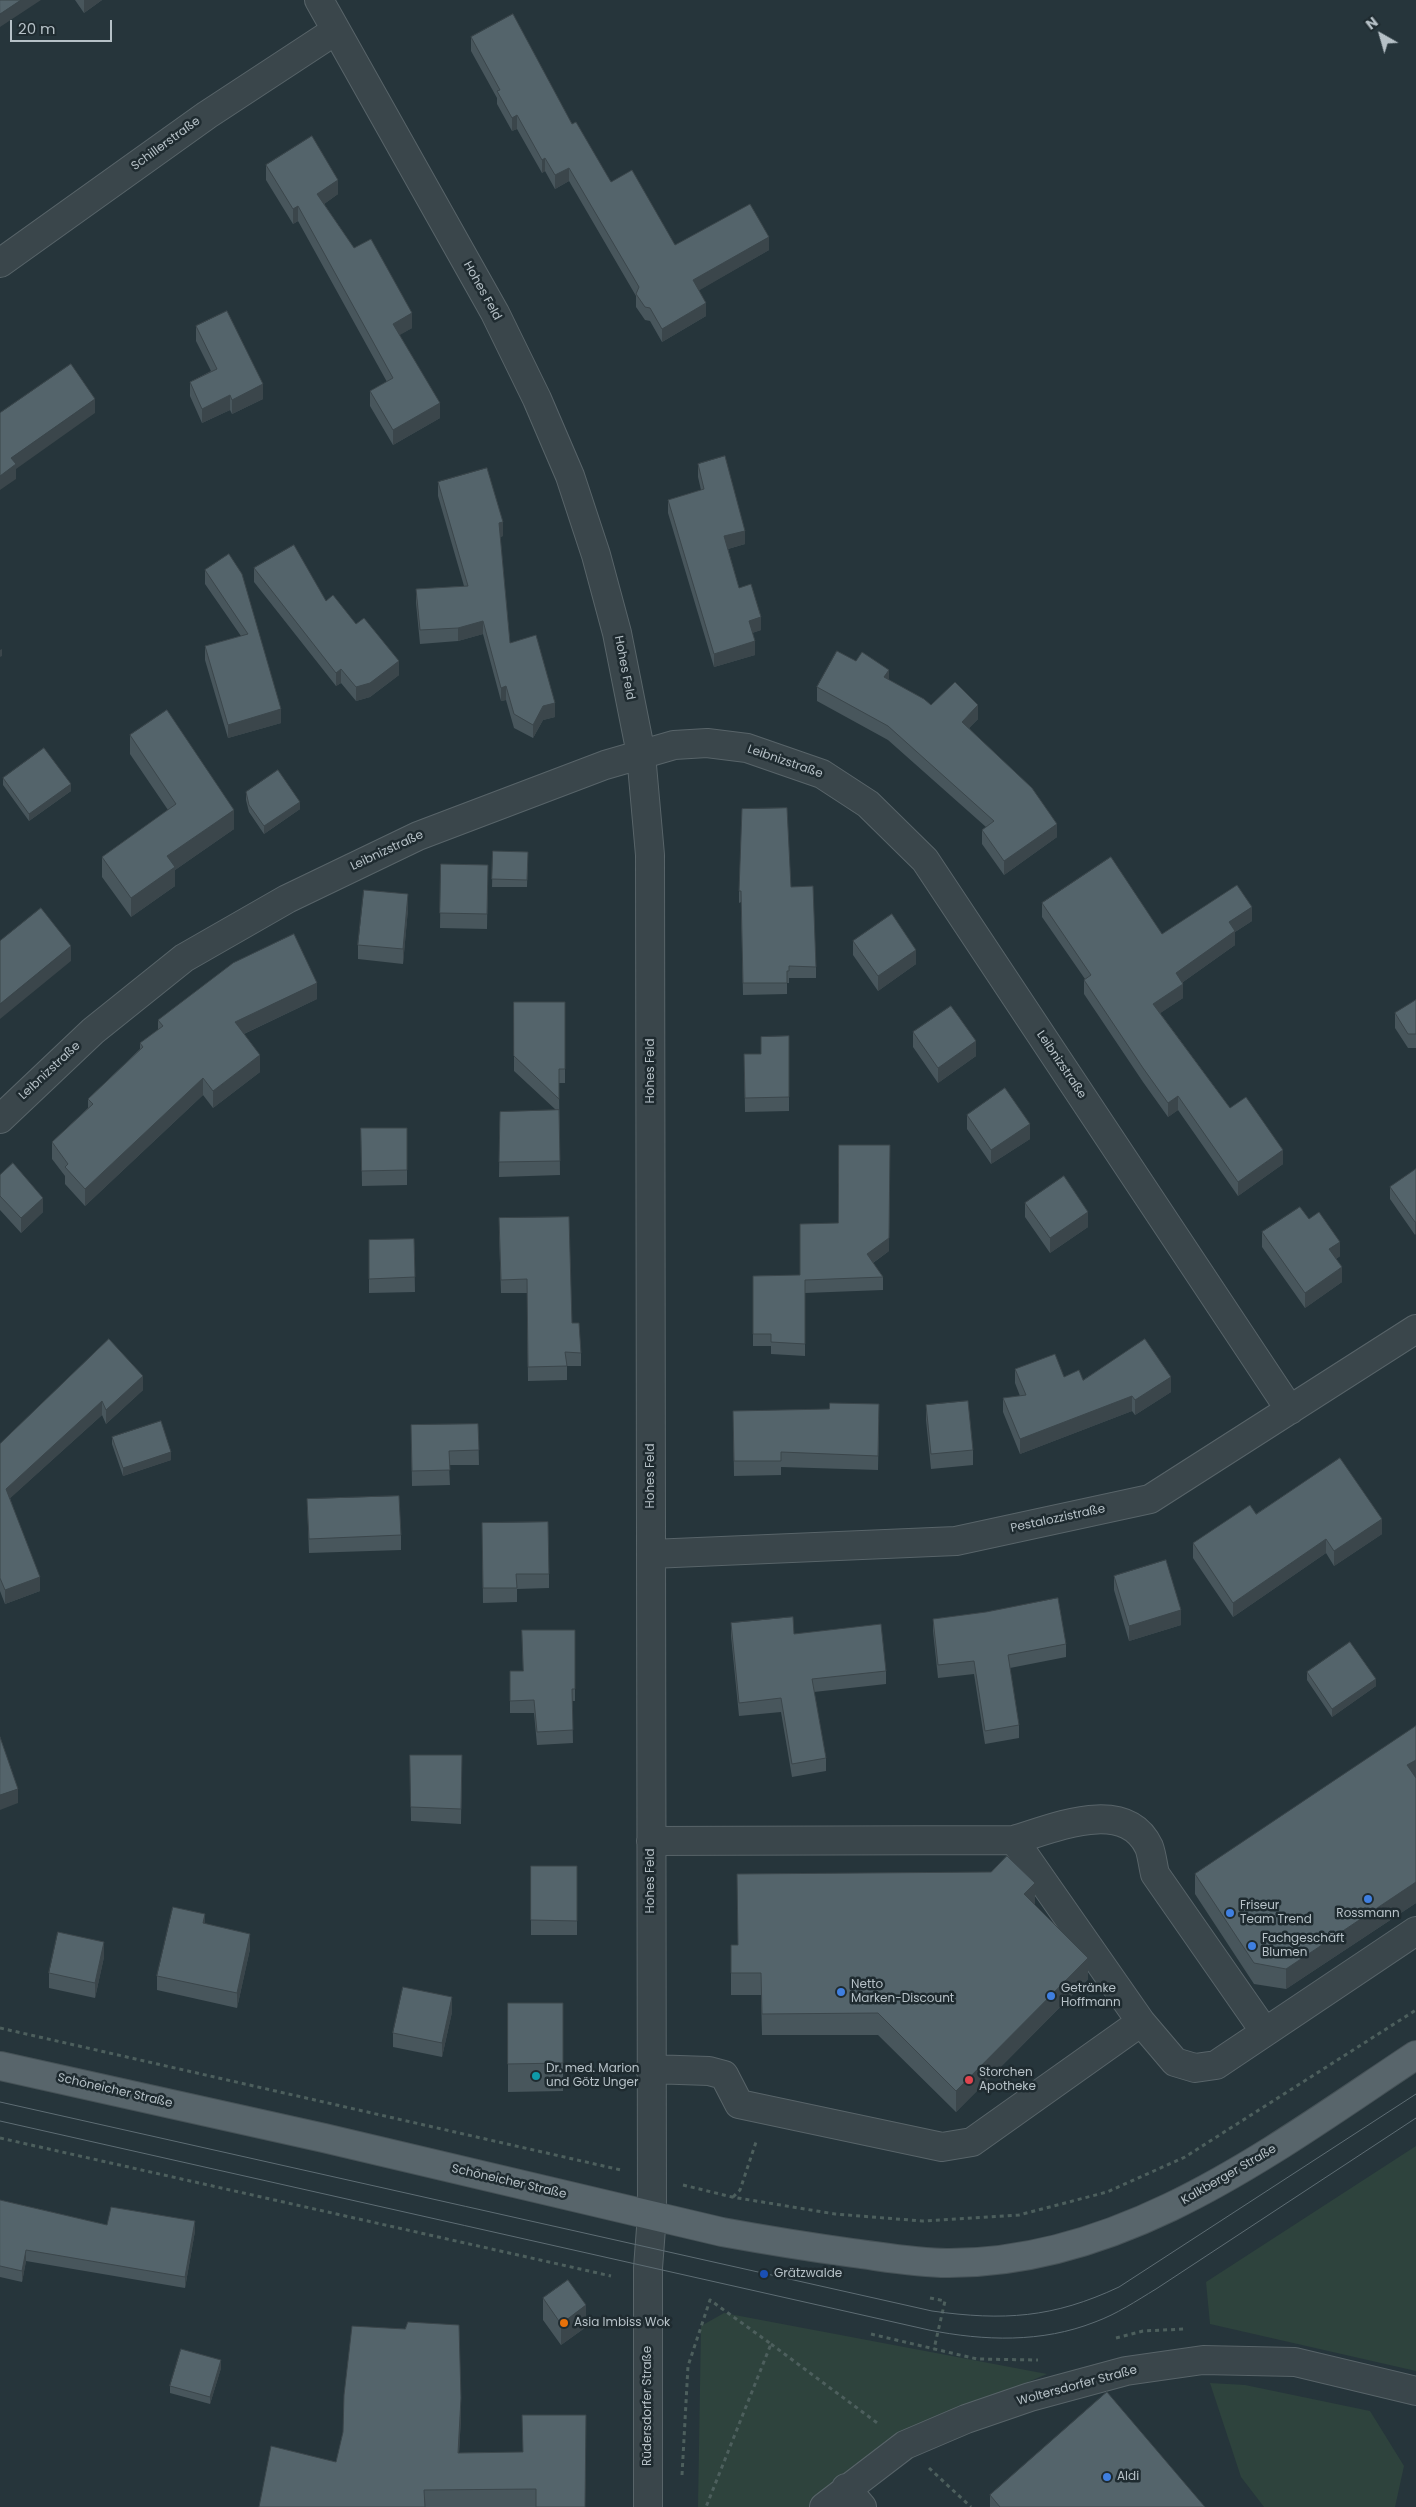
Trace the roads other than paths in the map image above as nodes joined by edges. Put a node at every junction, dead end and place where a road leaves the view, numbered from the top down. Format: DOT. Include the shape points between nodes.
graph roads {
  1 [pos="318,0"];
  2 [pos="335,31"];
  3 [pos="0,263"];
  4 [pos="641,754"];
  5 [pos="0,1119"];
  6 [pos="1416,1329"];
  7 [pos="1290,1410"];
  8 [pos="651,1554"];
  9 [pos="1014,1840"];
  10 [pos="651,1842"];
  11 [pos="1416,1931"];
  12 [pos="1141,2022"];
  13 [pos="1265,2032"];
  14 [pos="1416,2055"];
  15 [pos="0,2066"];
  16 [pos="650,2069"];
  17 [pos="652,2215"];
  18 [pos="1023,2256"];
  19 [pos="1416,2391"];
  20 [pos="854,2498"];
  21 [pos="648,2507"];
  22 [pos="824,2507"];
  1 -- 2 [label="street, Hohes Feld"];
  2 -- 3 [label="street, Schillerstraße" via="207,115"];
  2 -- 4 [label="street, Hohes Feld" via="495,313 563,459 596,555 617,632"];
  4 -- 5 [label="street, Leibnizstraße" via="418,836 287,898 184,958 93,1031"];
  4 -- 7 [label="street, Leibnizstraße" via="674,744 727,745 747,748 822,774 868,804 925,860"];
  4 -- 8 [label="street, Hohes Feld" via="650,855"];
  6 -- 7 [label="street, Pestalozzistraße"];
  7 -- 8 [label="street, Pestalozzistraße" via="1150,1499 956,1541"];
  8 -- 10 [label="street, Hohes Feld"];
  9 -- 10 [label="street"];
  9 -- 12 [label="street"];
  9 -- 13 [label="street" via="1087,1820 1120,1822 1136,1831 1149,1847 1155,1874"];
  10 -- 16 [label="street, Hohes Feld"];
  11 -- 13 [label="street"];
  12 -- 13 [label="street" via="1175,2062 1195,2068 1216,2065"];
  12 -- 16 [label="street" via="972,2142 942,2147 739,2104 724,2075 709,2071"];
  14 -- 18 [label="main road, Kalkberger Straße" via="1285,2142 1176,2205 1085,2241"];
  15 -- 17 [label="main road, Schöneicher Straße"];
  16 -- 17 [label="street, Hohes Feld"];
  17 -- 18 [label="main road, Schöneicher Straße" via="772,2242 885,2258 947,2263"];
  17 -- 21 [label="street, Rüdersdorfer Straße" via="648,2268"];
  19 -- 20 [label="street, Woltersdorfer Straße" via="1294,2362 1202,2360 1126,2371 1030,2397 905,2445"];
  20 -- 22 [label="street, Woltersdorfer Straße"];
}
